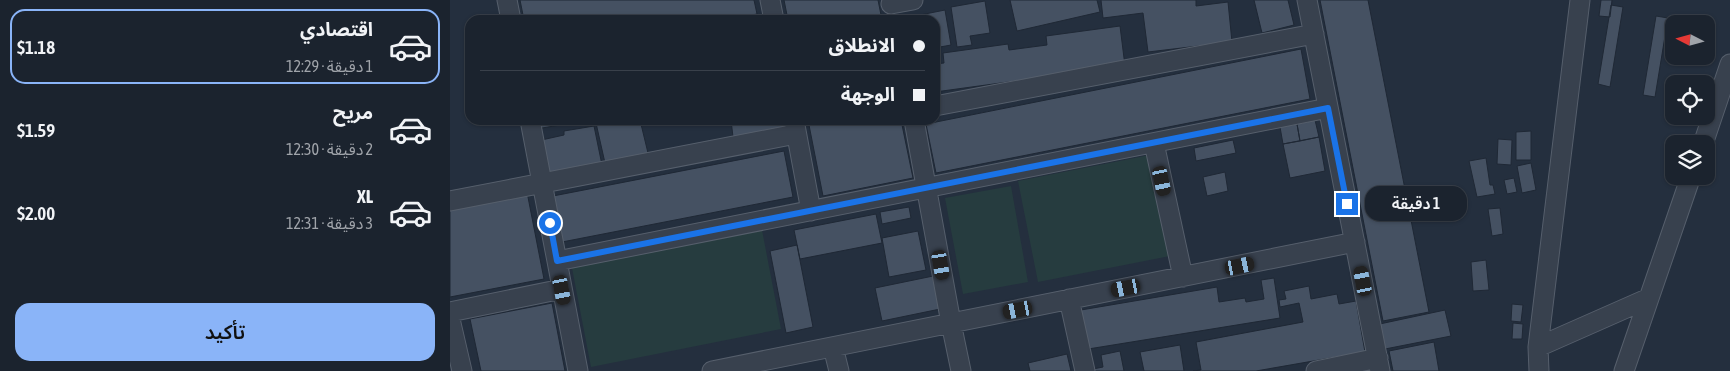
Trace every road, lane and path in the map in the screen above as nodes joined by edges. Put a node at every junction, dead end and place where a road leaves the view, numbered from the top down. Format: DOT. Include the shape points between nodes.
graph roads {
  1 [pos="507,0"];
  2 [pos="770,0"];
  3 [pos="913,0"];
  4 [pos="1307,0"];
  5 [pos="1580,0"];
  6 [pos="892,8"];
  7 [pos="510,15"];
  8 [pos="773,15"];
  9 [pos="1314,34"];
  10 [pos="1730,64"];
  11 [pos="940,105"];
  12 [pos="1328,108"];
  13 [pos="531,125"];
  14 [pos="915,125"];
  15 [pos="795,127"];
  16 [pos="1706,135"];
  17 [pos="1154,143"];
  18 [pos="542,184"];
  19 [pos="1688,185"];
  20 [pos="928,188"];
  21 [pos="450,201"];
  22 [pos="811,211"];
  23 [pos="1355,242"];
  24 [pos="557,261"];
  25 [pos="1183,277"];
  26 [pos="562,290"];
  27 [pos="1649,298"];
  28 [pos="1069,300"];
  29 [pos="450,312"];
  30 [pos="450,319"];
  31 [pos="950,323"];
  32 [pos="833,347"];
  33 [pos="1538,347"];
  34 [pos="1379,365"];
  35 [pos="462,371"];
  36 [pos="578,371"];
  37 [pos="712,371"];
  38 [pos="838,371"];
  39 [pos="962,371"];
  40 [pos="1085,371"];
  41 [pos="1316,371"];
  42 [pos="1539,371"];
  43 [pos="1624,371"];
  1 -- 7 [label="street"];
  2 -- 8 [label="street"];
  3 -- 6 [label="street"];
  4 -- 9 [label="street"];
  5 -- 33 [label="street"];
  9 -- 11 [label="street"];
  9 -- 12 [label="street"];
  10 -- 16 [label="street"];
  12 -- 17 [label="street"];
  12 -- 23 [label="street"];
  13 -- 18 [label="street"];
  14 -- 20 [label="street"];
  15 -- 18 [label="street"];
  15 -- 22 [label="street"];
  17 -- 20 [label="street"];
  17 -- 25 [label="street"];
  18 -- 21 [label="street"];
  18 -- 24 [label="street"];
  19 -- 27 [label="street"];
  20 -- 22 [label="street"];
  20 -- 31 [label="street"];
  22 -- 24 [label="street"];
  23 -- 25 [label="street"];
  23 -- 34 [label="street"];
  24 -- 26 [label="street"];
  25 -- 28 [label="street"];
  26 -- 29 [label="street"];
  26 -- 36 [label="street"];
  27 -- 33 [label="street"];
  27 -- 43 [label="street"];
  28 -- 31 [label="street"];
  28 -- 40 [label="street"];
  30 -- 35 [label="street"];
  31 -- 32 [label="street"];
  31 -- 39 [label="street"];
  32 -- 37 [label="street"];
  32 -- 38 [label="street"];
  33 -- 42 [label="street"];
  34 -- 41 [label="street"];
}
